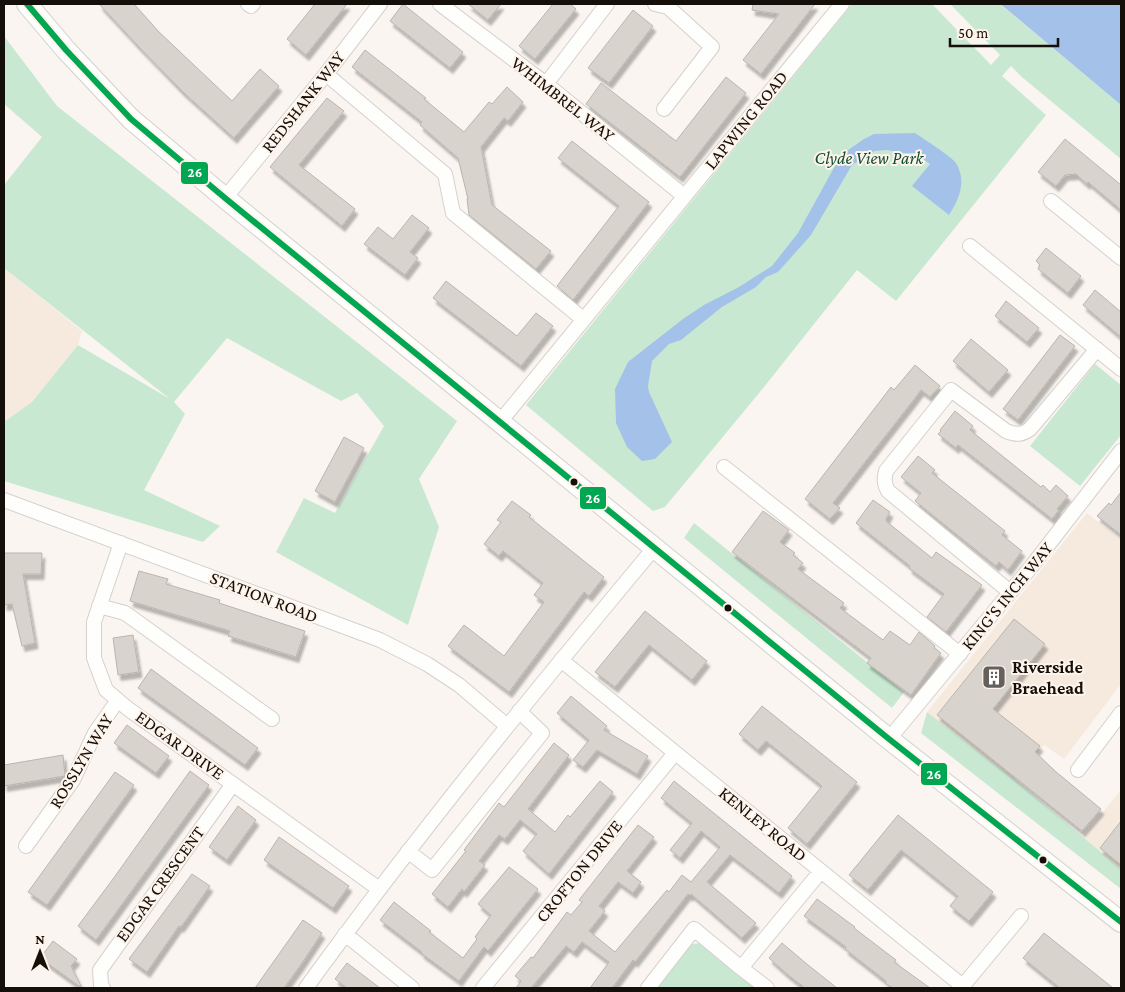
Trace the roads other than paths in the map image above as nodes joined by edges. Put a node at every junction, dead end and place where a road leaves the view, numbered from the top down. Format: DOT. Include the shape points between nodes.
graph roads {
  1 [pos="28,4"];
  2 [pos="248,4"];
  3 [pos="253,4"];
  4 [pos="380,4"];
  5 [pos="442,4"];
  6 [pos="607,4"];
  7 [pos="656,4"];
  8 [pos="842,4"];
  9 [pos="326,74"];
  10 [pos="546,84"];
  11 [pos="664,109"];
  12 [pos="684,196"];
  13 [pos="225,198"];
  14 [pos="1050,201"];
  15 [pos="970,246"];
  16 [pos="1121,258"];
  17 [pos="583,319"];
  18 [pos="1097,349"];
  19 [pos="1121,369"];
  20 [pos="500,423"];
  21 [pos="1121,451"];
  22 [pos="724,467"];
  23 [pos="4,500"];
  24 [pos="121,543"];
  25 [pos="656,548"];
  26 [pos="1010,592"];
  27 [pos="99,606"];
  28 [pos="960,654"];
  29 [pos="561,660"];
  30 [pos="118,700"];
  31 [pos="519,712"];
  32 [pos="1121,713"];
  33 [pos="272,719"];
  34 [pos="506,726"];
  35 [pos="889,739"];
  36 [pos="675,753"];
  37 [pos="1078,770"];
  38 [pos="233,784"];
  39 [pos="26,846"];
  40 [pos="408,851"];
  41 [pos="821,871"];
  42 [pos="379,889"];
  43 [pos="1020,916"];
  44 [pos="1121,922"];
  45 [pos="345,934"];
  46 [pos="741,968"];
  47 [pos="103,988"];
  48 [pos="306,988"];
  49 [pos="412,988"];
  50 [pos="483,988"];
  51 [pos="648,988"];
  52 [pos="767,988"];
  53 [pos="963,988"];
  1 -- 13 [label="street" via="131,119"];
  2 -- 3 [label="street"];
  4 -- 9 [label="street, REDSHANK WAY"];
  5 -- 10 [label="street, WHIMBREL WAY"];
  6 -- 10 [label="street"];
  7 -- 11 [label="street" via="668,7 712,47"];
  8 -- 12 [label="street, LAPWING ROAD"];
  9 -- 13 [label="street, REDSHANK WAY"];
  9 -- 17 [label="street" via="445,174 453,213"];
  10 -- 12 [label="street, WHIMBREL WAY"];
  12 -- 17 [label="street, LAPWING ROAD"];
  13 -- 20 [label="street"];
  14 -- 16 [label="street"];
  15 -- 18 [label="street"];
  17 -- 20 [label="street, LAPWING ROAD"];
  18 -- 19 [label="street"];
  18 -- 26 [label="street" via="1030,429 1019,435 1006,431 952,390 886,471 884,478 888,491"];
  20 -- 25 [label="street"];
  21 -- 26 [label="street, KING'S INCH WAY"];
  22 -- 28 [label="street"];
  23 -- 24 [label="street, STATION ROAD"];
  24 -- 27 [label="street, EDGAR DRIVE"];
  24 -- 34 [label="street, STATION ROAD" via="380,640 459,685"];
  25 -- 29 [label="street"];
  25 -- 35 [label="street"];
  26 -- 28 [label="street, KING'S INCH WAY"];
  27 -- 30 [label="street, EDGAR DRIVE" via="94,622 94,658 106,690"];
  27 -- 33 [label="street" via="124,613"];
  28 -- 35 [label="street, KING'S INCH WAY"];
  29 -- 31 [label="street"];
  29 -- 36 [label="street, KENLEY ROAD"];
  30 -- 38 [label="street, EDGAR DRIVE"];
  30 -- 39 [label="street, ROSSLYN WAY" via="95,733 73,780"];
  31 -- 34 [label="street"];
  31 -- 40 [label="street" via="542,733 432,870"];
  32 -- 37 [label="street"];
  34 -- 40 [label="street"];
  35 -- 44 [label="street"];
  36 -- 41 [label="street, KENLEY ROAD"];
  36 -- 50 [label="street, CROFTON DRIVE"];
  38 -- 42 [label="street, EDGAR DRIVE"];
  38 -- 47 [label="street, EDGAR CRESCENT" via="100,970"];
  40 -- 42 [label="street"];
  41 -- 46 [label="street"];
  41 -- 53 [label="street, KENLEY ROAD"];
  42 -- 45 [label="street"];
  43 -- 53 [label="street"];
  45 -- 48 [label="street"];
  45 -- 49 [label="street"];
  46 -- 51 [label="street" via="694,929"];
  46 -- 52 [label="street"];
}
